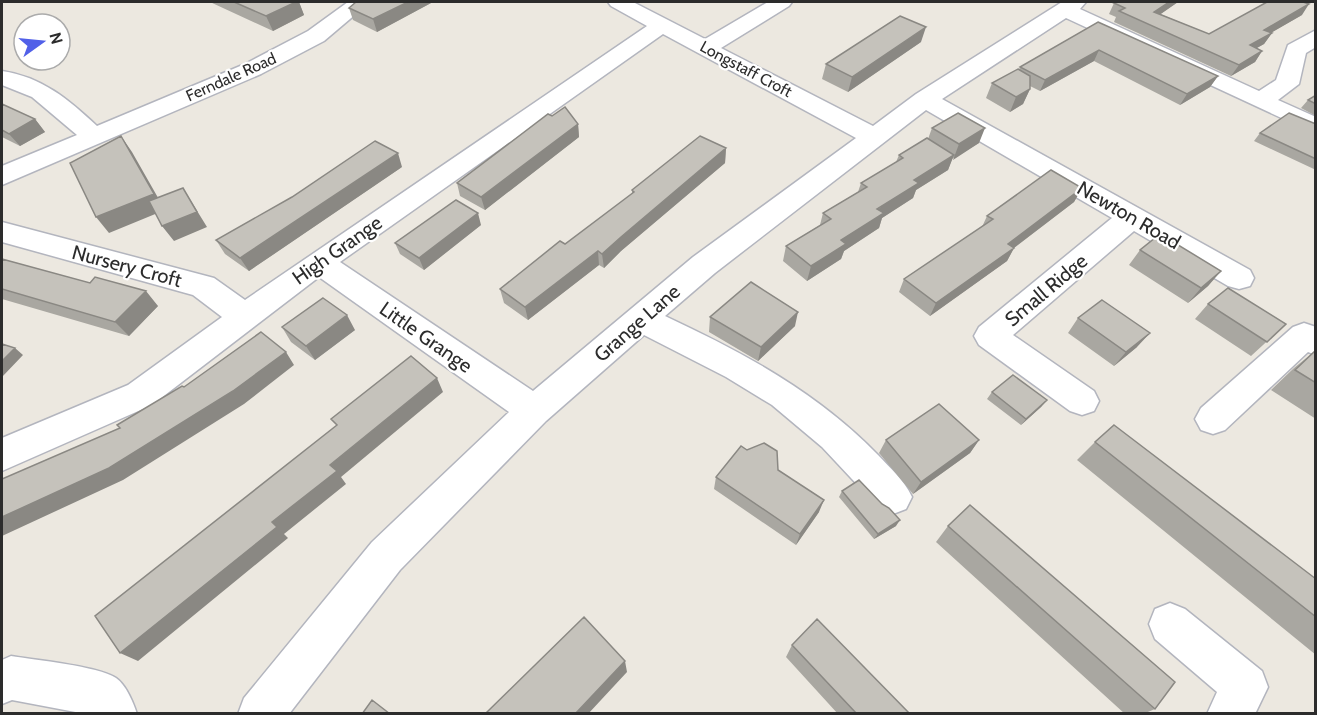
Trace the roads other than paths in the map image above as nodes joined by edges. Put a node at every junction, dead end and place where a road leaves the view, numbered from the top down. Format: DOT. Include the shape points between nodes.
graph roads {
  1 [pos="618,2"];
  2 [pos="782,2"];
  3 [pos="349,3"];
  4 [pos="1070,5"];
  5 [pos="662,25"];
  6 [pos="1316,36"];
  7 [pos="705,48"];
  8 [pos="2,78"];
  9 [pos="926,99"];
  10 [pos="1259,101"];
  11 [pos="1316,127"];
  12 [pos="94,137"];
  13 [pos="874,137"];
  14 [pos="2,176"];
  15 [pos="1132,217"];
  16 [pos="2,232"];
  17 [pos="319,262"];
  18 [pos="1239,278"];
  19 [pos="245,317"];
  20 [pos="641,319"];
  21 [pos="1310,339"];
  22 [pos="1082,401"];
  23 [pos="534,411"];
  24 [pos="1213,419"];
  25 [pos="2,455"];
  26 [pos="893,497"];
  27 [pos="1170,624"];
  28 [pos="2,682"];
  29 [pos="115,714"];
  30 [pos="260,714"];
  31 [pos="1229,714"];
  1 -- 5 [label="street, Longstaff Croft"];
  2 -- 7 [label="street"];
  3 -- 12 [label="street, Ferndale Road" via="316,36 253,69"];
  4 -- 9 [label="street, Grange Lane"];
  4 -- 10 [label="street"];
  5 -- 7 [label="street, Longstaff Croft"];
  5 -- 17 [label="street, High Grange"];
  6 -- 10 [label="street" via="1296,50 1287,84"];
  7 -- 13 [label="street, Longstaff Croft"];
  8 -- 12 [label="street" via="38,88"];
  9 -- 13 [label="street, Grange Lane"];
  9 -- 15 [label="street, Newton Road"];
  10 -- 11 [label="street"];
  12 -- 14 [label="street, Ferndale Road"];
  13 -- 20 [label="street, Grange Lane" via="705,265"];
  15 -- 18 [label="street, Newton Road"];
  15 -- 22 [label="street, Small Ridge" via="990,336"];
  16 -- 19 [label="street, Nursery Croft" via="203,286"];
  17 -- 19 [label="street, High Grange"];
  17 -- 23 [label="street, Little Grange"];
  19 -- 25 [label="street, High Grange" via="140,395"];
  20 -- 23 [label="street, Grange Lane"];
  20 -- 26 [label="street" via="767,385 797,406 826,428"];
  21 -- 24 [label="street"];
  23 -- 30 [label="street, Grange Lane" via="386,556"];
  27 -- 31 [label="street" via="1246,687"];
  28 -- 29 [label="street" via="11,678 101,694"];
}
